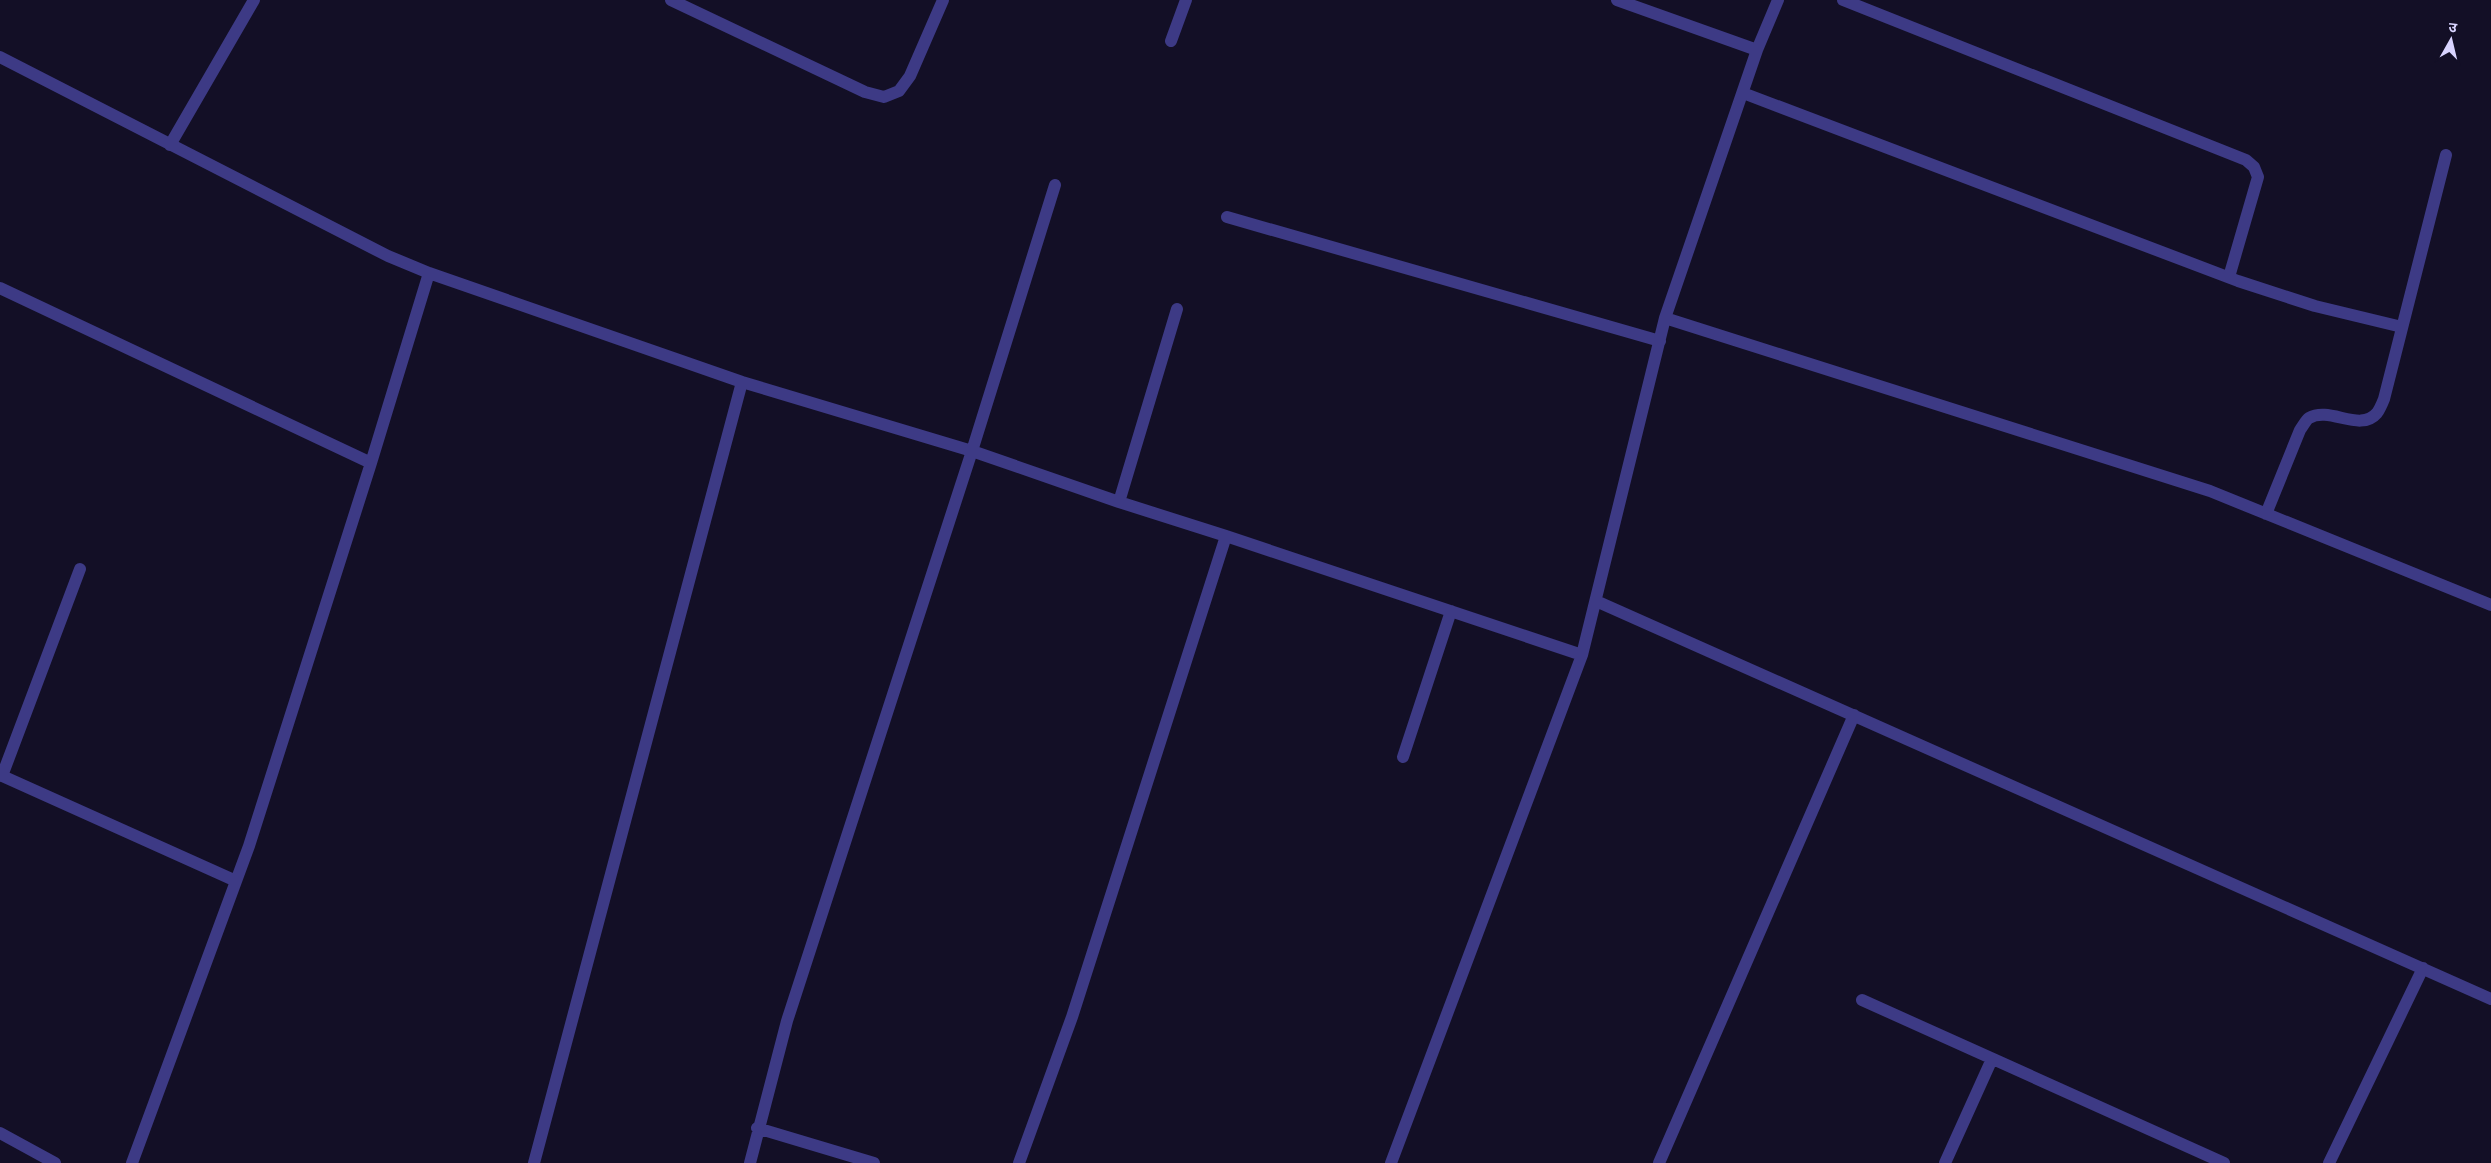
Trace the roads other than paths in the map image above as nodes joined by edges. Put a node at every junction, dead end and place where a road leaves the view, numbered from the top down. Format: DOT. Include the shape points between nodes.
graph roads {
  1 [pos="254,0"];
  2 [pos="671,0"];
  3 [pos="942,0"];
  4 [pos="1186,0"];
  5 [pos="1616,0"];
  6 [pos="1778,0"];
  7 [pos="1843,0"];
  8 [pos="1171,41"];
  9 [pos="1757,50"];
  10 [pos="0,58"];
  11 [pos="1743,93"];
  12 [pos="170,145"];
  13 [pos="2446,155"];
  14 [pos="1055,185"];
  15 [pos="1227,217"];
  16 [pos="429,273"];
  17 [pos="2229,278"];
  18 [pos="0,288"];
  19 [pos="1176,309"];
  20 [pos="1665,318"];
  21 [pos="2402,327"];
  22 [pos="1660,342"];
  23 [pos="742,382"];
  24 [pos="972,451"];
  25 [pos="371,463"];
  26 [pos="1119,502"];
  27 [pos="2266,514"];
  28 [pos="1226,536"];
  29 [pos="80,569"];
  30 [pos="1596,601"];
  31 [pos="2491,605"];
  32 [pos="1451,611"];
  33 [pos="1582,655"];
  34 [pos="1854,715"];
  35 [pos="1403,757"];
  36 [pos="1,776"];
  37 [pos="236,881"];
  38 [pos="2423,968"];
  39 [pos="2491,999"];
  40 [pos="1862,1000"];
  41 [pos="1992,1059"];
  42 [pos="757,1128"];
  43 [pos="0,1133"];
  44 [pos="55,1163"];
  45 [pos="132,1163"];
  46 [pos="534,1163"];
  47 [pos="750,1163"];
  48 [pos="874,1163"];
  49 [pos="1019,1163"];
  50 [pos="1391,1163"];
  51 [pos="1659,1163"];
  52 [pos="1945,1163"];
  53 [pos="2224,1163"];
  54 [pos="2329,1163"];
  1 -- 12 [label="street"];
  2 -- 3 [label="street" via="884,98 899,91 910,76"];
  4 -- 8 [label="street"];
  5 -- 9 [label="street"];
  6 -- 9 [label="street"];
  7 -- 17 [label="street" via="2246,160 2258,177"];
  9 -- 11 [label="street"];
  10 -- 12 [label="street"];
  11 -- 17 [label="street"];
  11 -- 20 [label="street"];
  12 -- 16 [label="street" via="388,256"];
  13 -- 21 [label="street"];
  14 -- 24 [label="street"];
  15 -- 22 [label="street"];
  16 -- 23 [label="street"];
  16 -- 25 [label="street"];
  17 -- 21 [label="street" via="2315,306"];
  18 -- 25 [label="street"];
  19 -- 26 [label="street"];
  20 -- 22 [label="street"];
  20 -- 27 [label="street" via="2210,491"];
  21 -- 27 [label="street" via="2384,399 2376,414 2368,420 2322,414 2308,418 2300,430"];
  22 -- 30 [label="street"];
  23 -- 24 [label="street"];
  23 -- 46 [label="street"];
  24 -- 26 [label="street"];
  24 -- 42 [label="street" via="787,1022"];
  25 -- 37 [label="street"];
  26 -- 28 [label="street"];
  27 -- 31 [label="street"];
  28 -- 32 [label="street"];
  28 -- 49 [label="street" via="1072,1017"];
  29 -- 36 [label="street"];
  30 -- 33 [label="street"];
  30 -- 34 [label="street"];
  32 -- 33 [label="street"];
  32 -- 35 [label="street"];
  33 -- 50 [label="street"];
  34 -- 38 [label="street"];
  34 -- 51 [label="street"];
  36 -- 37 [label="street"];
  37 -- 45 [label="street"];
  38 -- 39 [label="street"];
  38 -- 54 [label="street"];
  40 -- 41 [label="street"];
  41 -- 52 [label="street"];
  41 -- 53 [label="street"];
  42 -- 47 [label="street"];
  42 -- 48 [label="street"];
  43 -- 44 [label="street"];
}
